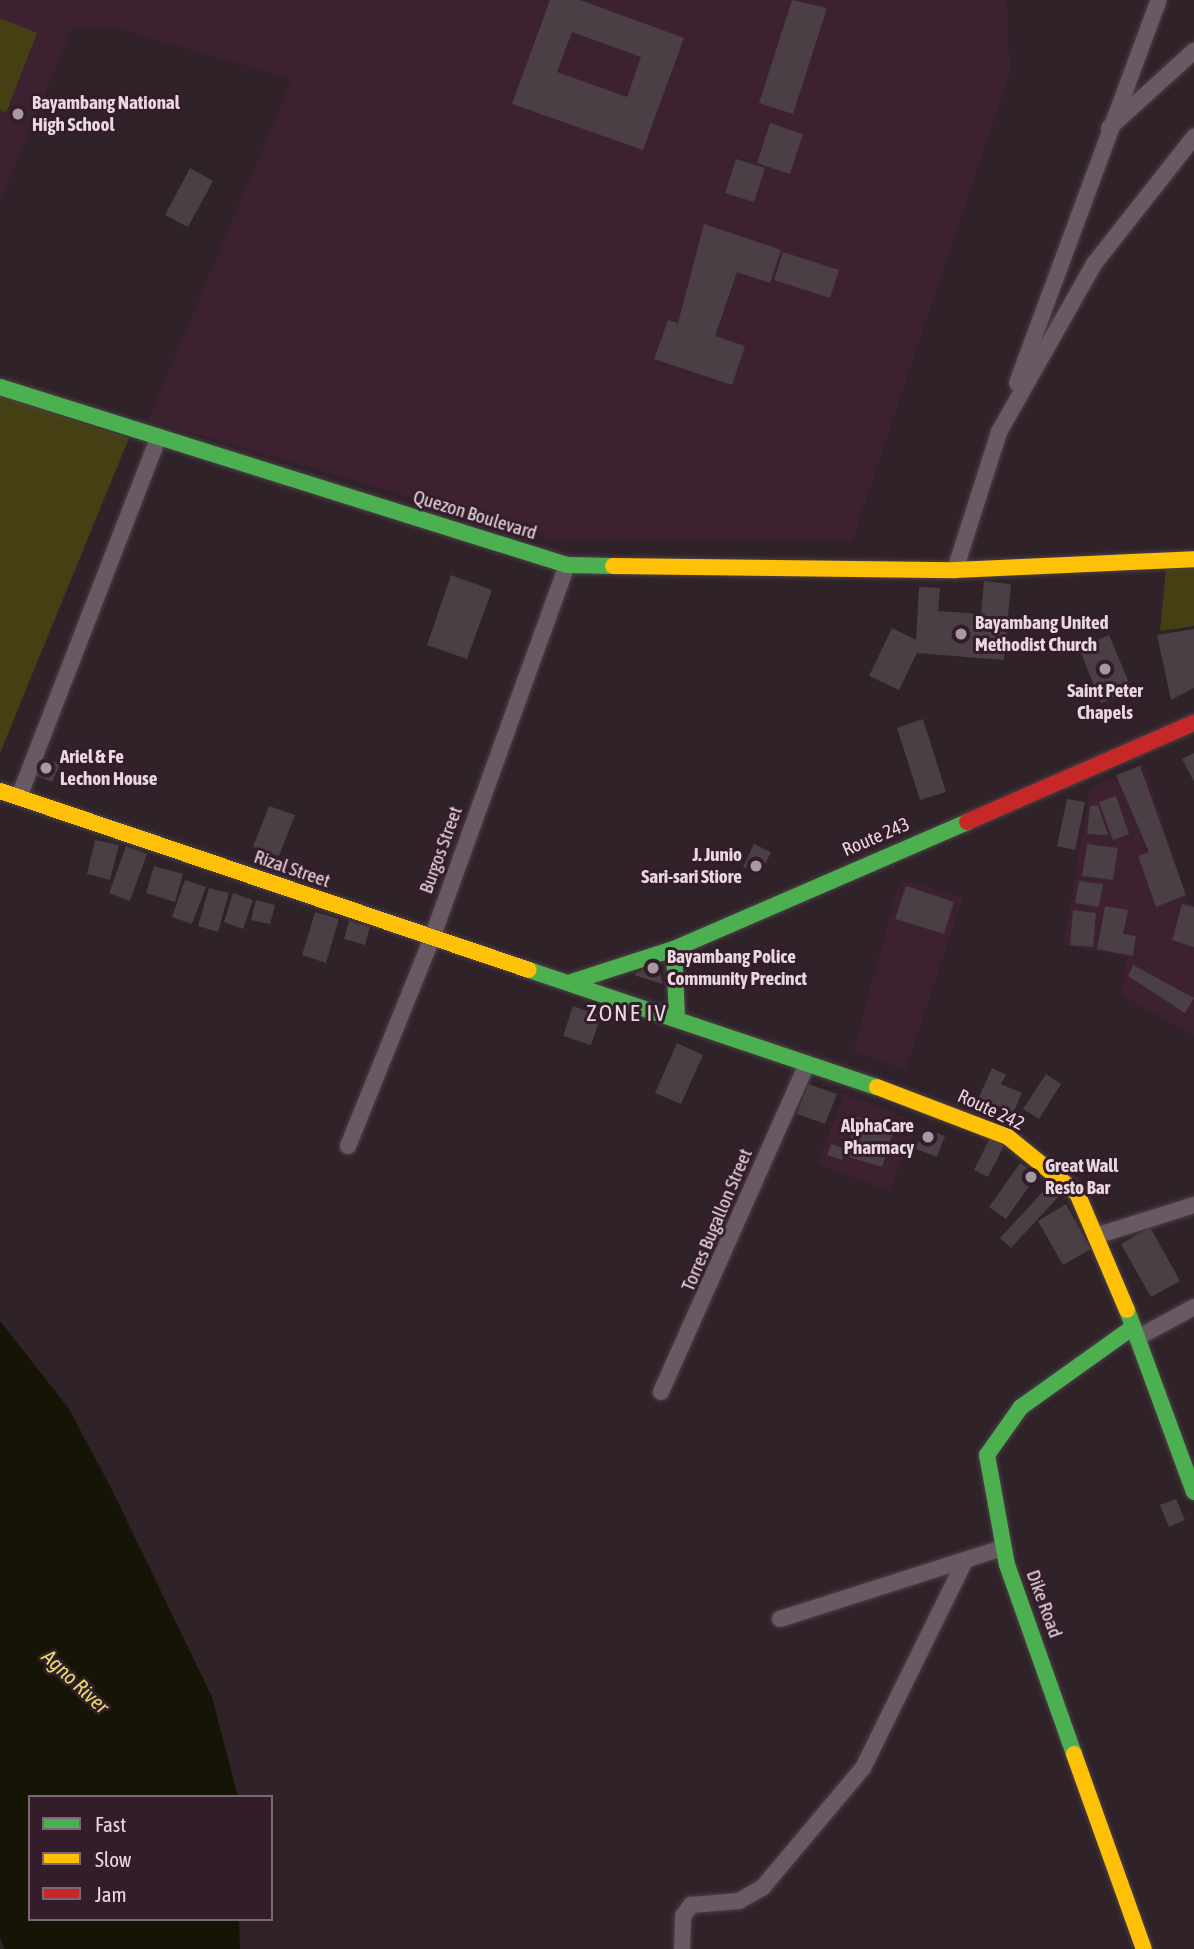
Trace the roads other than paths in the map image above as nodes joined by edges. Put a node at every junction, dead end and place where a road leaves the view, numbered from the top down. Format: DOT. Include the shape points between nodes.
graph roads {
  1 [pos="1158,0"];
  2 [pos="1194,51"];
  3 [pos="1105,132"];
  4 [pos="1194,137"];
  5 [pos="0,387"];
  6 [pos="999,432"];
  7 [pos="158,439"];
  8 [pos="1194,559"];
  9 [pos="567,565"];
  10 [pos="955,570"];
  11 [pos="1194,723"];
  12 [pos="0,792"];
  13 [pos="19,797"];
  14 [pos="432,938"];
  15 [pos="674,949"];
  16 [pos="571,982"];
  17 [pos="677,1018"];
  18 [pos="807,1064"];
  19 [pos="348,1146"];
  20 [pos="1194,1205"];
  21 [pos="1099,1235"];
  22 [pos="1194,1307"];
  23 [pos="1135,1333"];
  24 [pos="661,1392"];
  25 [pos="1194,1492"];
  26 [pos="1003,1548"];
  27 [pos="965,1561"];
  28 [pos="780,1619"];
  29 [pos="682,1949"];
  30 [pos="1144,1949"];
  1 -- 3 [label="street"];
  2 -- 3 [label="street"];
  3 -- 6 [label="street"];
  4 -- 6 [label="street" via="1094,264"];
  5 -- 7 [label="main road, Quezon Boulevard"];
  6 -- 10 [label="street"];
  7 -- 9 [label="main road, Quezon Boulevard"];
  7 -- 13 [label="street"];
  8 -- 10 [label="main road, Quezon Boulevard"];
  9 -- 10 [label="main road, Quezon Boulevard"];
  9 -- 14 [label="street, Burgos Street"];
  11 -- 15 [label="main road, Route 243"];
  12 -- 13 [label="main road, Rizal Street"];
  13 -- 14 [label="main road, Rizal Street"];
  14 -- 16 [label="main road, Rizal Street"];
  14 -- 19 [label="street, Burgos Street"];
  15 -- 16 [label="main road, Route 243"];
  15 -- 17 [label="main road"];
  16 -- 17 [label="main road, Route 242"];
  17 -- 18 [label="main road, Route 242"];
  18 -- 21 [label="main road, Route 242" via="1008,1138 1077,1192"];
  18 -- 24 [label="street, Torres Bugallon Street"];
  20 -- 21 [label="street"];
  21 -- 23 [label="main road, Route 242"];
  22 -- 23 [label="street"];
  23 -- 25 [label="main road, Route 242"];
  23 -- 26 [label="main road, Dike Road" via="1021,1407 995,1435 987,1455 989,1494"];
  26 -- 27 [label="street"];
  26 -- 30 [label="main road, Dike Road"];
  27 -- 28 [label="street"];
  27 -- 29 [label="street" via="863,1768 762,1887 739,1901 691,1905 683,1916"];
}
